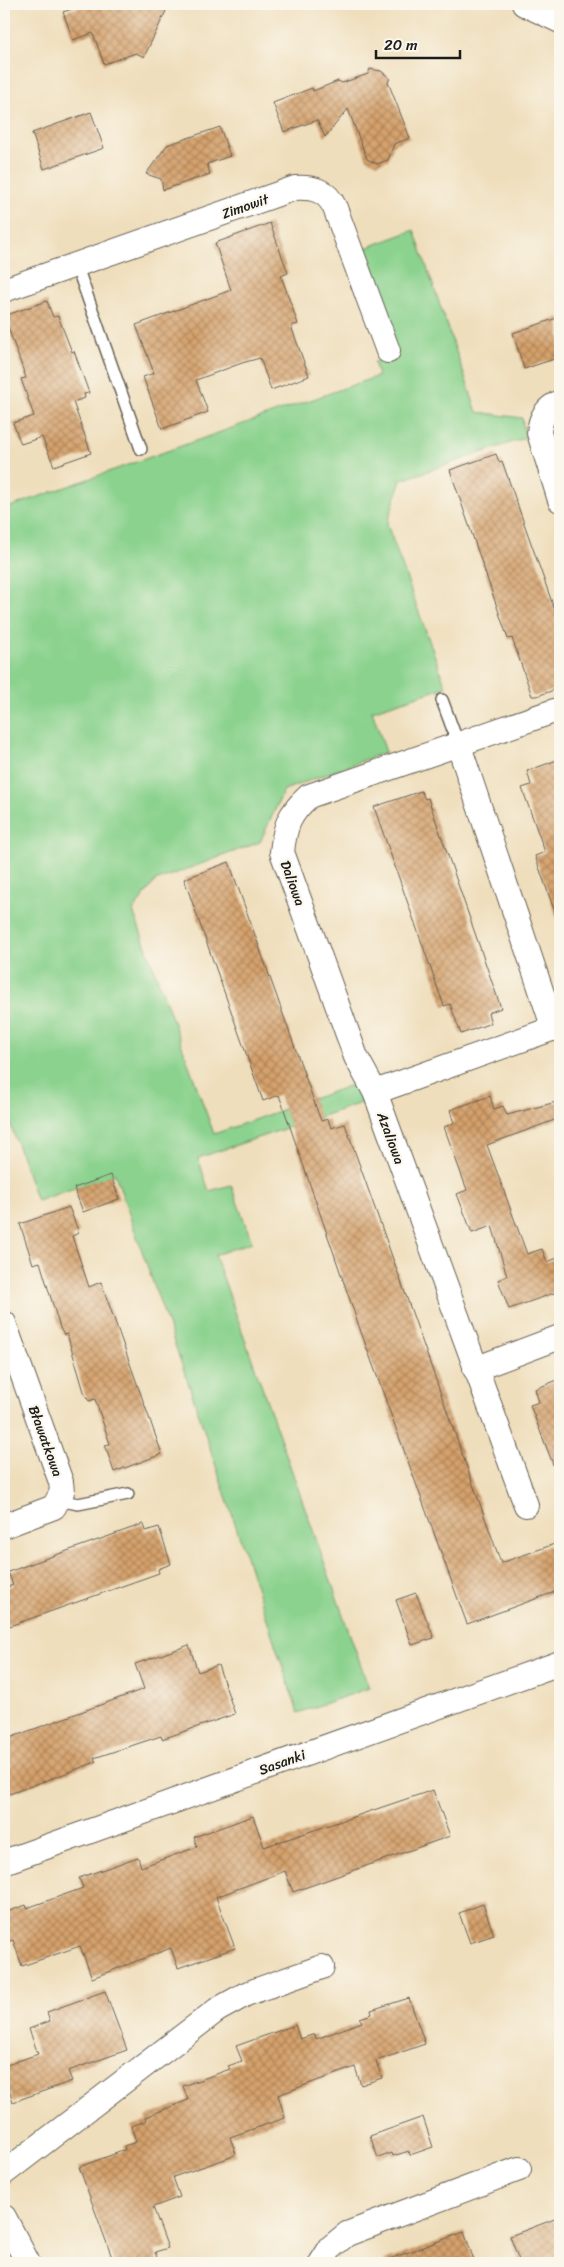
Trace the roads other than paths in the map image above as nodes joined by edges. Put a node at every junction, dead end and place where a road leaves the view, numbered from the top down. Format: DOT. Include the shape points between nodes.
graph roads {
  1 [pos="524,4"];
  2 [pos="560,21"];
  3 [pos="76,264"];
  4 [pos="4,290"];
  5 [pos="388,351"];
  6 [pos="560,402"];
  7 [pos="141,449"];
  8 [pos="560,500"];
  9 [pos="442,700"];
  10 [pos="560,710"];
  11 [pos="459,746"];
  12 [pos="557,1028"];
  13 [pos="375,1092"];
  14 [pos="4,1323"];
  15 [pos="560,1337"];
  16 [pos="476,1369"];
  17 [pos="128,1494"];
  18 [pos="59,1500"];
  19 [pos="526,1506"];
  20 [pos="4,1526"];
  21 [pos="560,1663"];
  22 [pos="4,1862"];
  23 [pos="322,1967"];
  24 [pos="519,2169"];
  25 [pos="4,2173"];
  26 [pos="4,2218"];
  27 [pos="28,2263"];
  28 [pos="321,2263"];
  1 -- 2 [label="street"];
  3 -- 4 [label="street, Zimowit"];
  3 -- 5 [label="street, Zimowit" via="295,188 316,189 324,193 335,208"];
  3 -- 7 [label="lane"];
  6 -- 8 [label="street" via="545,412 539,433"];
  9 -- 11 [label="lane"];
  10 -- 11 [label="street, Daliowa"];
  11 -- 12 [label="street"];
  11 -- 13 [label="street, Daliowa" via="309,796 293,811 285,830 282,852 356,1057"];
  12 -- 13 [label="street"];
  13 -- 16 [label="street, Azaliowa"];
  14 -- 18 [label="street, Bławatkowa" via="61,1482"];
  15 -- 16 [label="street"];
  16 -- 19 [label="street, Azaliowa"];
  17 -- 18 [label="lane" via="78,1504"];
  18 -- 20 [label="street" via="44,1512"];
  21 -- 22 [label="street, Sasanki"];
  23 -- 25 [label="street" via="246,1994 217,2010"];
  24 -- 28 [label="street" via="347,2234"];
  26 -- 27 [label="street"];
}
